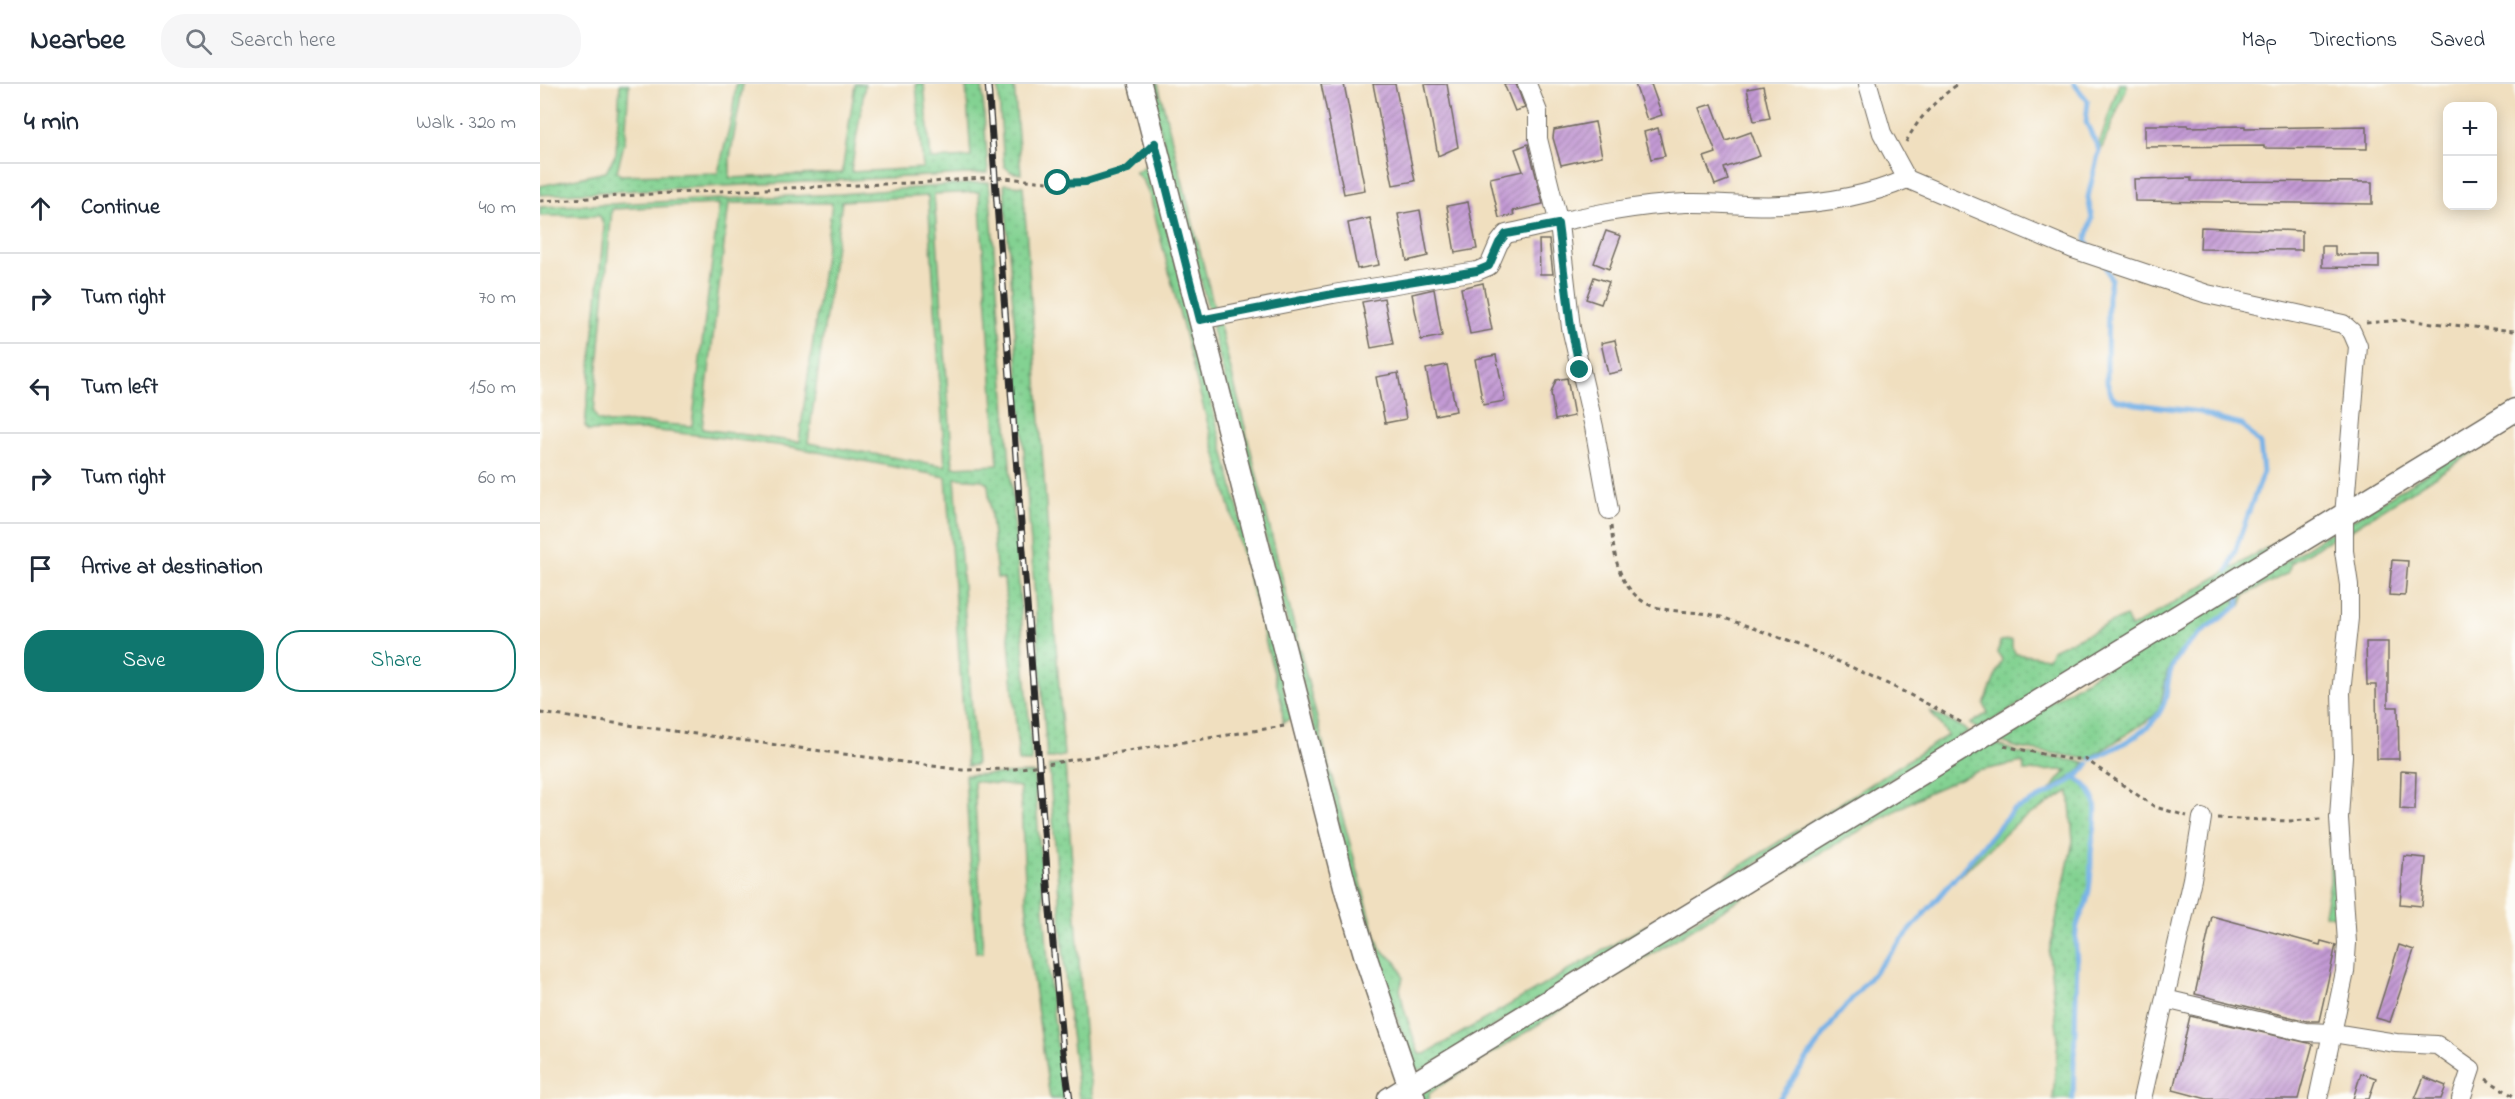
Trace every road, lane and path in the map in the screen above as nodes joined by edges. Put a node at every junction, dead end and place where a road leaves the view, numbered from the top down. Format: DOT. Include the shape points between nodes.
graph roads {
  1 [pos="1140,84"];
  2 [pos="1527,84"];
  3 [pos="1868,84"];
  4 [pos="1958,84"];
  5 [pos="1155,143"];
  6 [pos="1898,159"];
  7 [pos="1907,179"];
  8 [pos="540,201"];
  9 [pos="1558,224"];
  10 [pos="1200,320"];
  11 [pos="2515,331"];
  12 [pos="2352,332"];
  13 [pos="2515,410"];
  14 [pos="1609,510"];
  15 [pos="2344,516"];
  16 [pos="540,713"];
  17 [pos="1303,723"];
  18 [pos="1983,735"];
  19 [pos="2202,818"];
  20 [pos="2339,818"];
  21 [pos="2165,999"];
  22 [pos="2333,1033"];
  23 [pos="2470,1068"];
  24 [pos="1412,1093"];
  25 [pos="2515,1097"];
  26 [pos="1389,1099"];
  27 [pos="2142,1099"];
  28 [pos="2318,1099"];
  29 [pos="2461,1099"];
  1 -- 5 [label="main road"];
  2 -- 9 [label="street" via="1538,112 1538,139"];
  3 -- 6 [label="street" via="1882,133"];
  4 -- 6 [label="path" via="1935,101 1921,118"];
  5 -- 8 [label="path" via="1128,169 1086,182 994,177"];
  5 -- 10 [label="main road"];
  6 -- 7 [label="street"];
  7 -- 9 [label="street" via="1856,196 1782,206 1685,203 1611,212"];
  7 -- 12 [label="street" via="2073,249 2207,294 2343,324"];
  9 -- 10 [label="street" via="1506,234 1489,266 1477,271"];
  9 -- 14 [label="street" via="1571,327"];
  10 -- 17 [label="main road"];
  11 -- 12 [label="path" via="2402,320 2370,322"];
  12 -- 15 [label="street" via="2358,346"];
  13 -- 15 [label="main road"];
  14 -- 18 [label="path" via="1615,559 1625,584 1642,602 1717,615 1781,637 1876,679"];
  15 -- 18 [label="main road"];
  15 -- 20 [label="street" via="2349,618 2341,693 2343,756"];
  16 -- 17 [label="path" via="962,770 1015,769"];
  17 -- 24 [label="main road" via="1367,961"];
  18 -- 19 [label="path" via="2019,750 2085,759 2155,807"];
  18 -- 24 [label="main road"];
  19 -- 20 [label="path"];
  19 -- 21 [label="street"];
  20 -- 22 [label="street" via="2347,943"];
  21 -- 22 [label="street" via="2305,1032"];
  21 -- 27 [label="street"];
  22 -- 23 [label="street" via="2437,1045"];
  22 -- 28 [label="street"];
  23 -- 25 [label="path"];
  23 -- 29 [label="street"];
  24 -- 26 [label="main road"];
}
